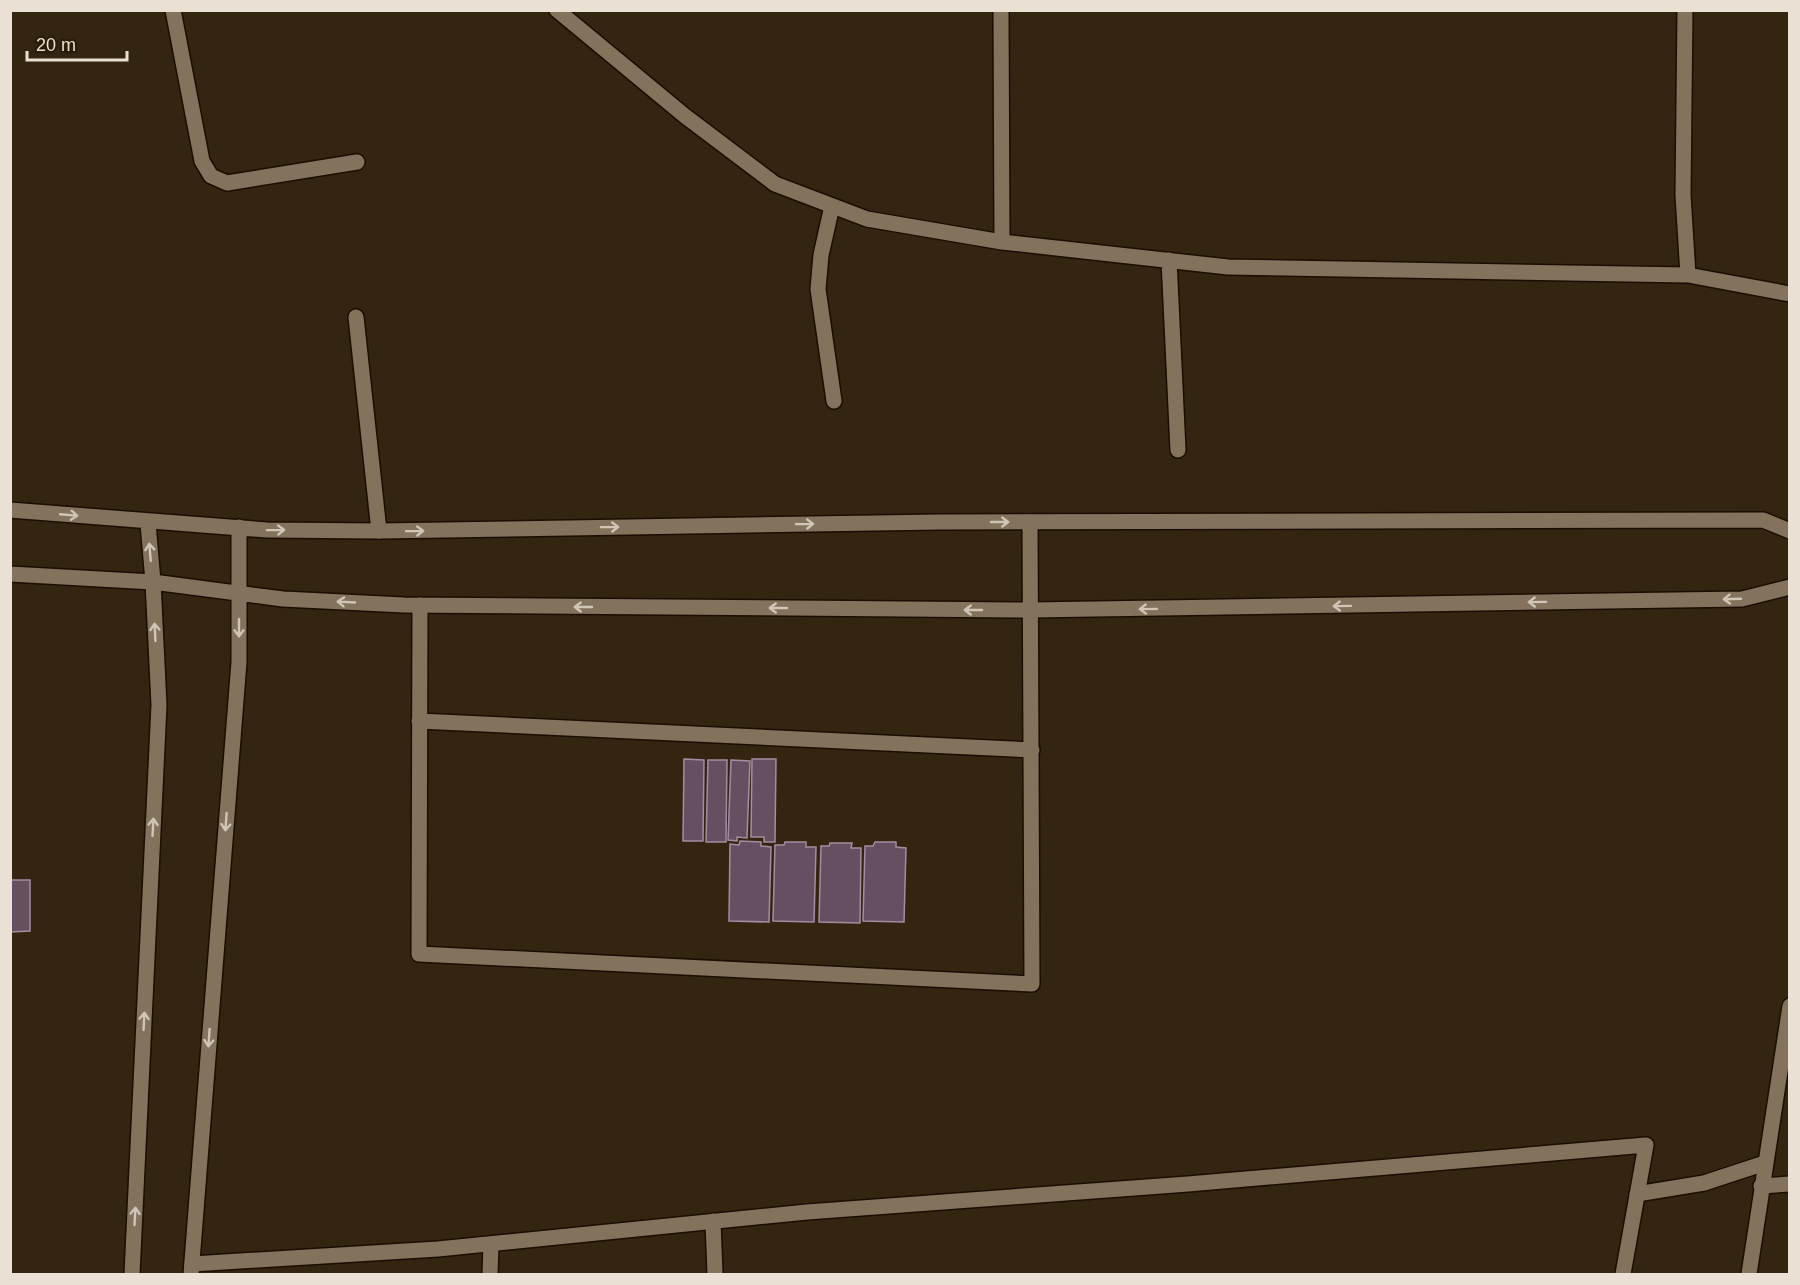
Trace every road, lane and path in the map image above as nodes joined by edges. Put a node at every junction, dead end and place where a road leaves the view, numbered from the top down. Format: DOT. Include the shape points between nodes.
graph roads {
  1 [pos="173,10"];
  2 [pos="557,10"];
  3 [pos="1000,10"];
  4 [pos="1685,10"];
  5 [pos="357,162"];
  6 [pos="832,206"];
  7 [pos="1002,242"];
  8 [pos="1169,260"];
  9 [pos="1688,275"];
  10 [pos="1790,294"];
  11 [pos="356,317"];
  12 [pos="834,401"];
  13 [pos="1178,450"];
  14 [pos="10,510"];
  15 [pos="1030,522"];
  16 [pos="148,523"];
  17 [pos="239,527"];
  18 [pos="379,531"];
  19 [pos="1790,531"];
  20 [pos="10,574"];
  21 [pos="153,582"];
  22 [pos="1790,587"];
  23 [pos="239,593"];
  24 [pos="420,605"];
  25 [pos="1031,610"];
  26 [pos="419,722"];
  27 [pos="1032,750"];
  28 [pos="1790,1006"];
  29 [pos="1765,1162"];
  30 [pos="1790,1184"];
  31 [pos="1761,1186"];
  32 [pos="1637,1194"];
  33 [pos="713,1221"];
  34 [pos="491,1244"];
  35 [pos="191,1269"];
  36 [pos="132,1275"];
  37 [pos="490,1275"];
  38 [pos="715,1275"];
  39 [pos="1623,1275"];
  40 [pos="1749,1275"];
  1 -- 5 [label="street" via="202,160 211,176 227,183"];
  2 -- 6 [label="street" via="775,184"];
  3 -- 7 [label="street"];
  4 -- 9 [label="street" via="1683,195"];
  6 -- 7 [label="street" via="867,219"];
  6 -- 12 [label="street" via="818,289"];
  7 -- 8 [label="street"];
  8 -- 9 [label="street" via="1228,267"];
  8 -- 13 [label="street"];
  9 -- 10 [label="street"];
  11 -- 18 [label="street"];
  14 -- 16 [label="street, one-way"];
  18 -- 15 [label="street, one-way"];
  15 -- 19 [label="street" via="1763,520"];
  15 -- 25 [label="street"];
  16 -- 17 [label="street"];
  21 -- 16 [label="street, one-way"];
  17 -- 18 [label="street, one-way"];
  17 -- 23 [label="street"];
  20 -- 21 [label="street"];
  21 -- 23 [label="street"];
  36 -- 21 [label="street, one-way" via="159,705"];
  22 -- 25 [label="street, one-way" via="1742,599"];
  24 -- 23 [label="street, one-way" via="283,599"];
  23 -- 35 [label="street, one-way" via="239,662"];
  25 -- 24 [label="street, one-way"];
  24 -- 26 [label="street"];
  25 -- 27 [label="street"];
  26 -- 27 [label="street"];
  26 -- 27 [label="street" via="419,954 1032,984"];
  28 -- 29 [label="street"];
  29 -- 31 [label="street"];
  29 -- 32 [label="street" via="1704,1183"];
  30 -- 31 [label="street"];
  31 -- 40 [label="street"];
  32 -- 33 [label="street" via="1646,1144 1200,1184"];
  32 -- 39 [label="street"];
  33 -- 34 [label="street"];
  33 -- 38 [label="street"];
  34 -- 35 [label="street"];
  34 -- 37 [label="street"];
}
